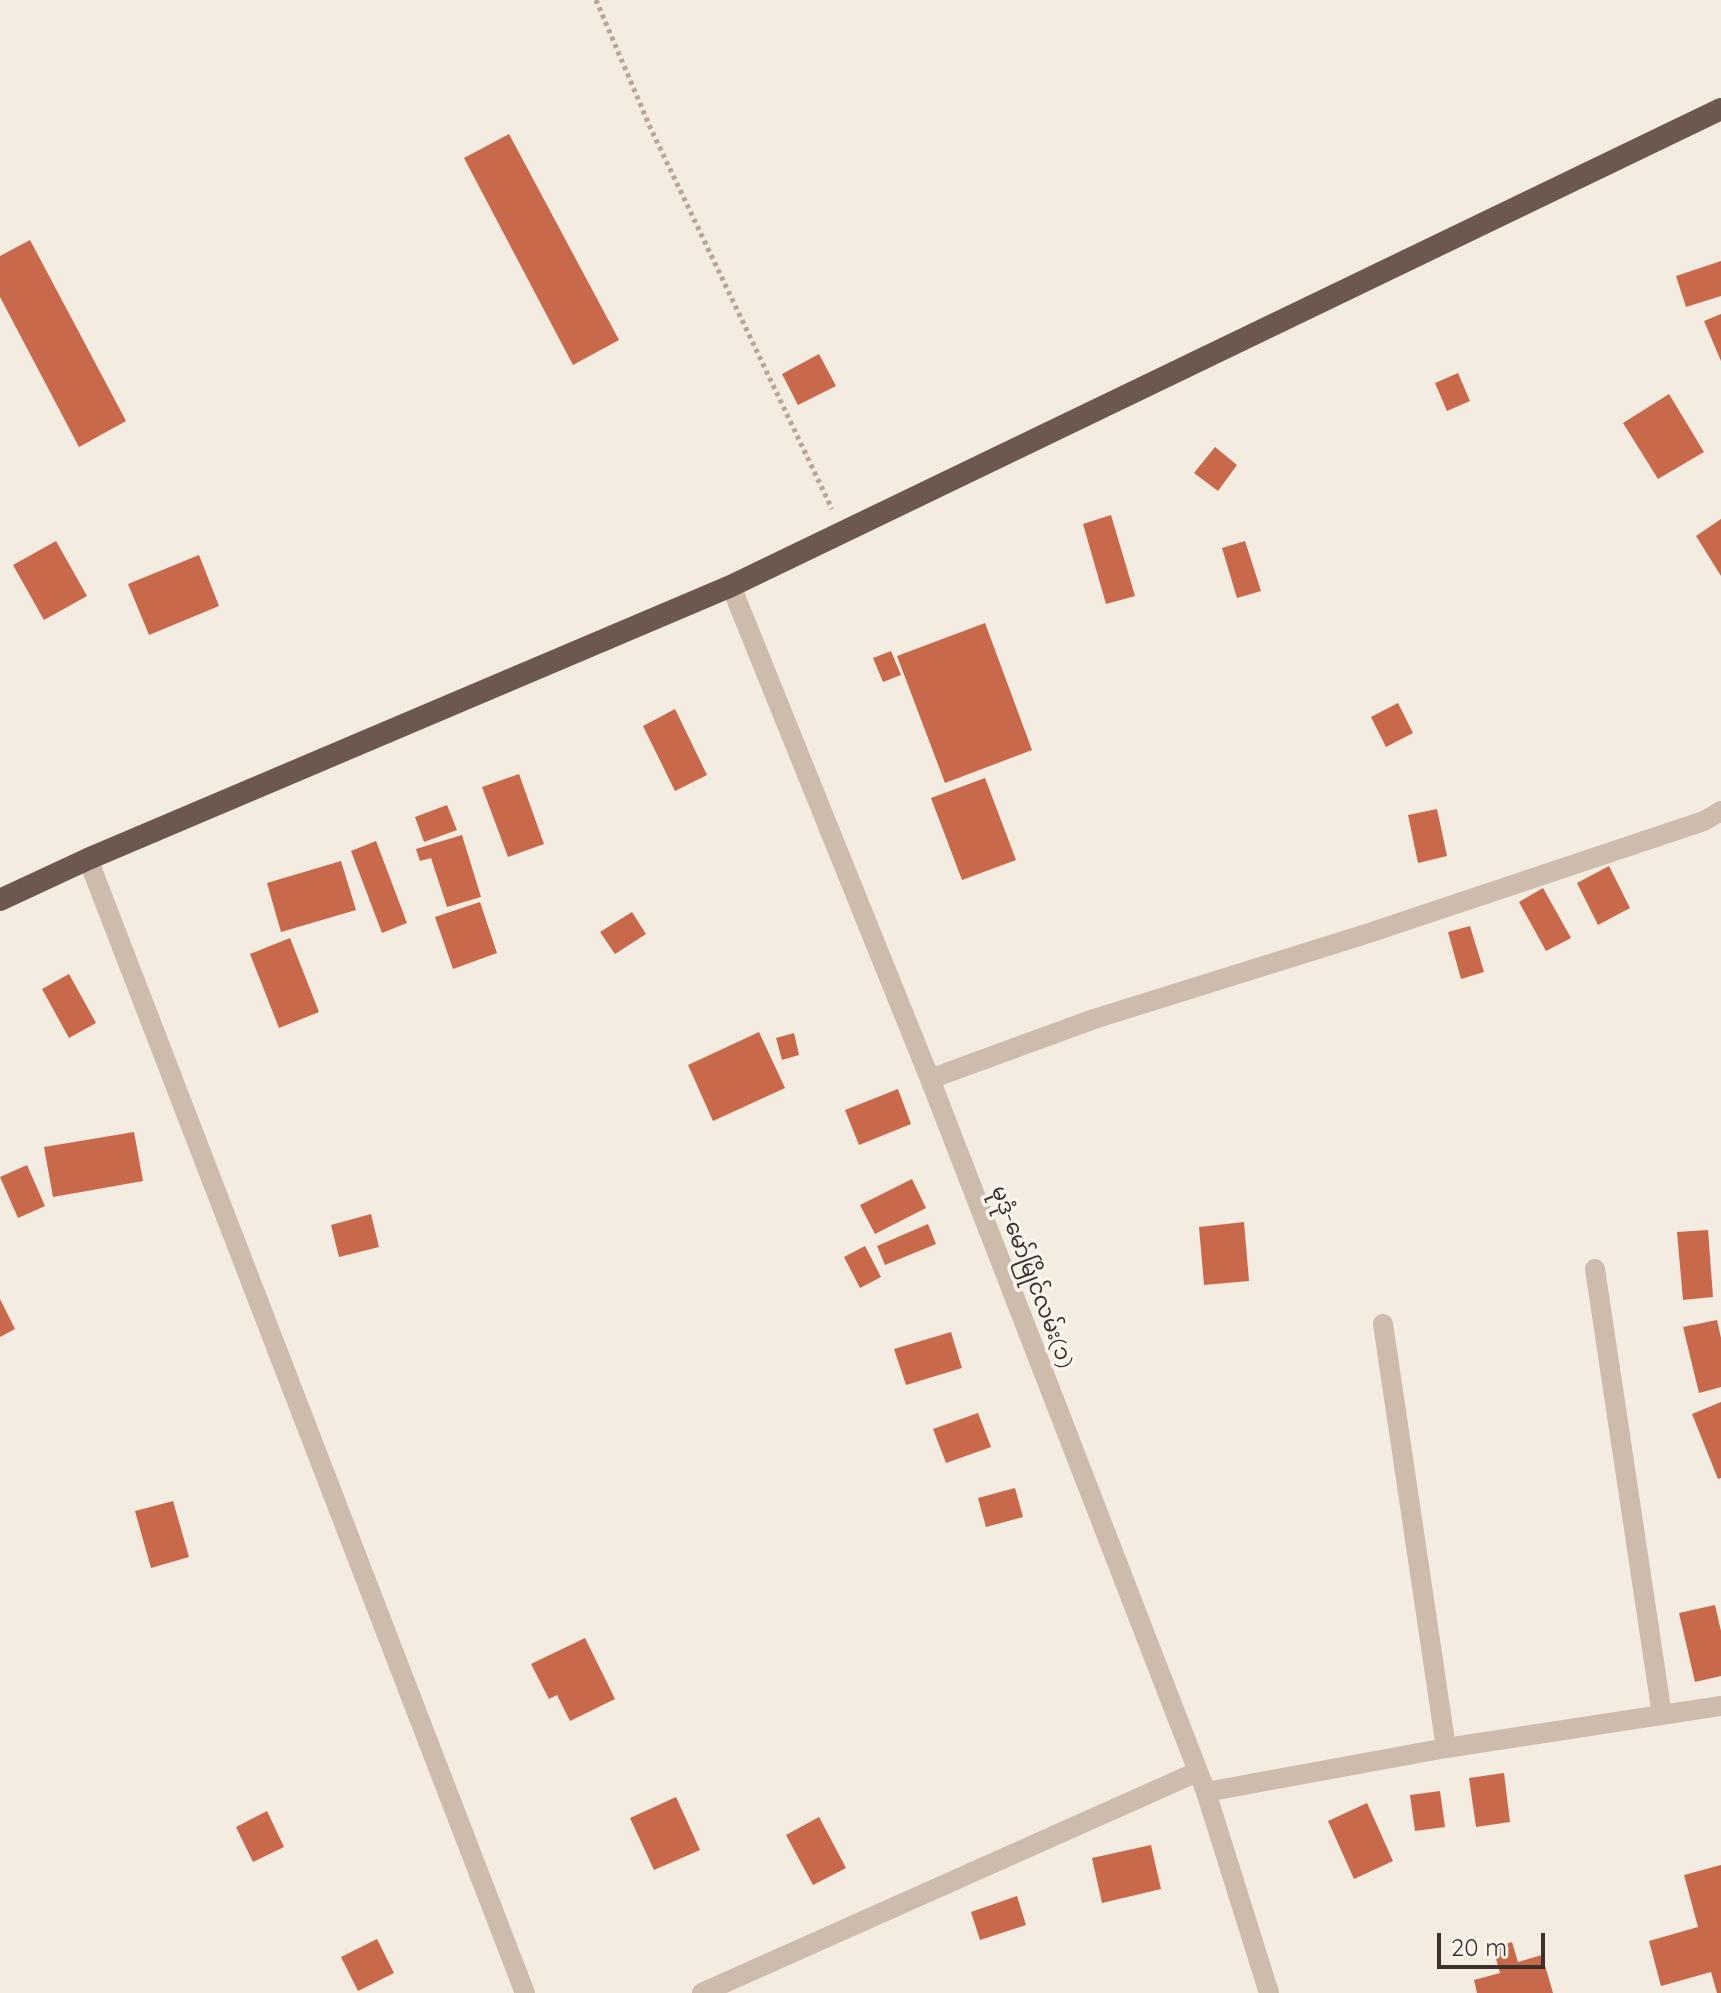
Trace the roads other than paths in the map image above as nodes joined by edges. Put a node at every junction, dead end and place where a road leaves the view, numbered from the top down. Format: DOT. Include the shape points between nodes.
graph roads {
  1 [pos="1721,109"];
  2 [pos="731,586"];
  3 [pos="1721,811"];
  4 [pos="88,859"];
  5 [pos="0,900"];
  6 [pos="930,1079"];
  7 [pos="1595,1269"];
  8 [pos="1383,1324"];
  9 [pos="1721,1706"];
  10 [pos="1662,1715"];
  11 [pos="1446,1748"];
  12 [pos="1197,1772"];
  13 [pos="1206,1792"];
  14 [pos="525,1993"];
  15 [pos="702,1993"];
  16 [pos="1269,1993"];
  1 -- 2 [label="highway"];
  2 -- 4 [label="highway"];
  2 -- 6 [label="street, မုဒုံ-မော်မြိုင်လမ်း(၁)"];
  3 -- 6 [label="street" via="1381,929 1094,1019"];
  4 -- 5 [label="highway"];
  4 -- 14 [label="street"];
  6 -- 12 [label="street, မုဒုံ-မော်မြိုင်လမ်း(၁)"];
  7 -- 10 [label="street"];
  8 -- 11 [label="street"];
  9 -- 10 [label="street"];
  10 -- 11 [label="street"];
  11 -- 13 [label="street"];
  12 -- 13 [label="street, မုဒုံ-မော်မြိုင်လမ်း(၁)"];
  12 -- 15 [label="street"];
  13 -- 16 [label="street, မုဒုံ-မော်မြိုင်လမ်း(၁)"];
}
